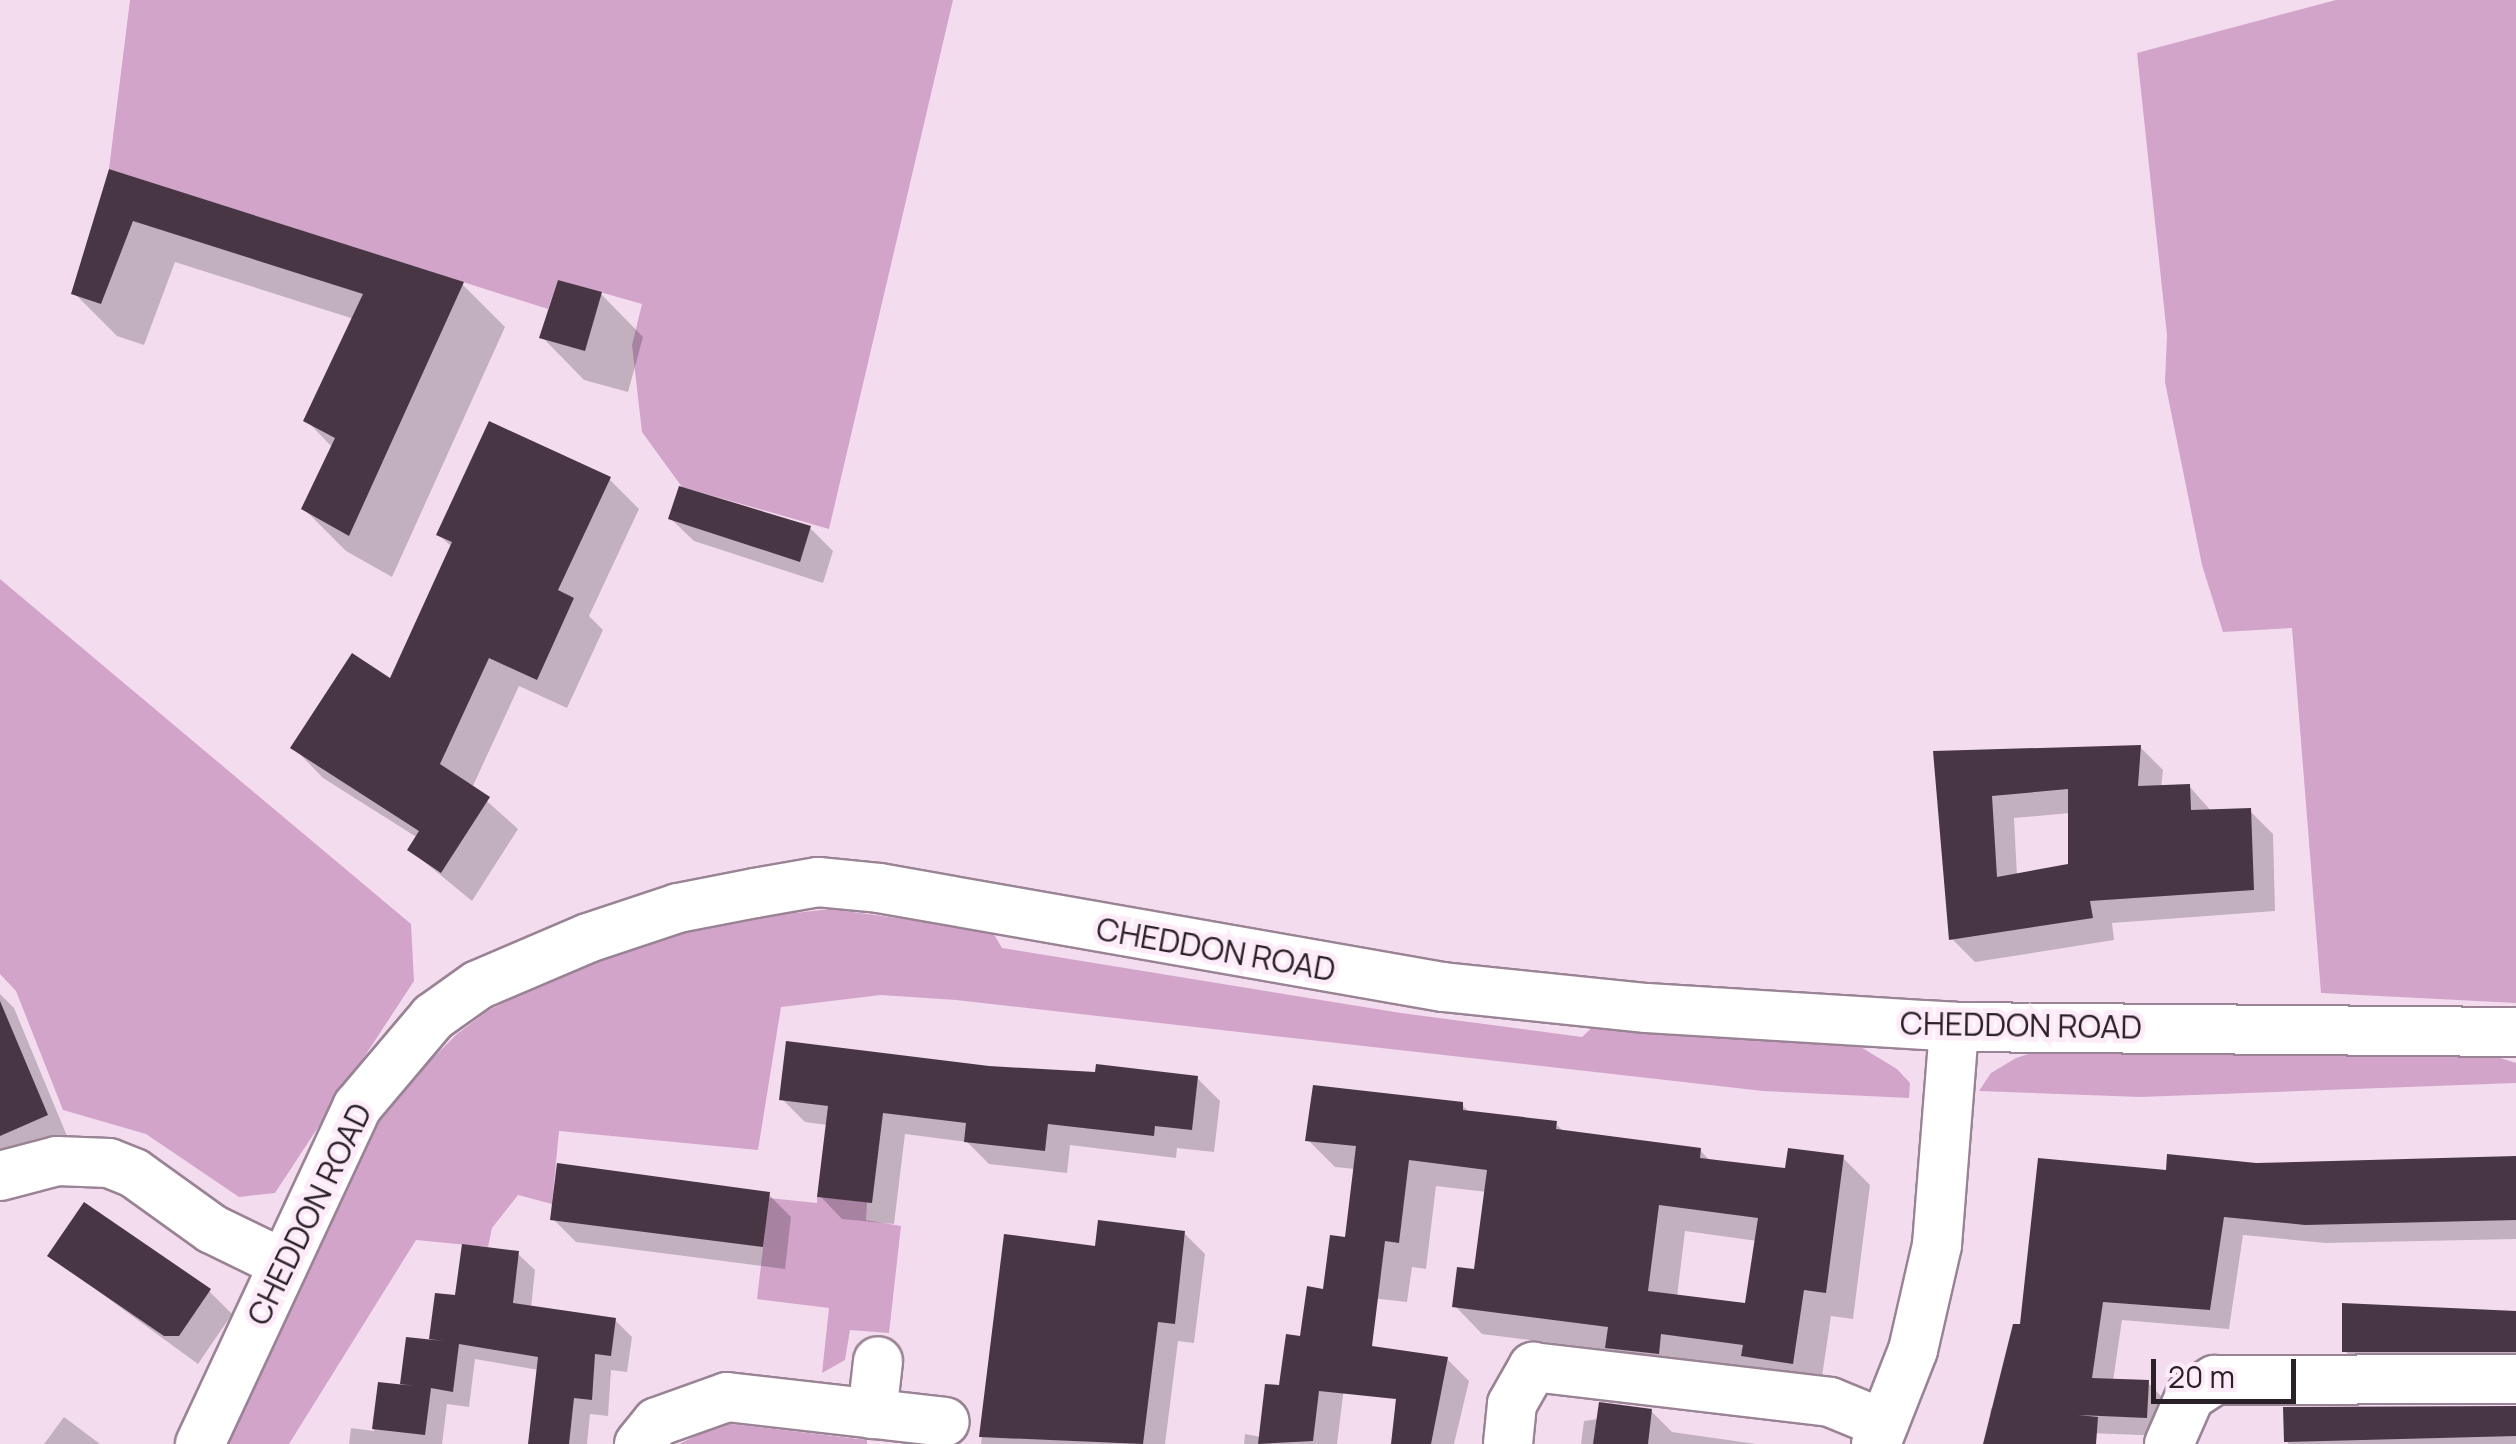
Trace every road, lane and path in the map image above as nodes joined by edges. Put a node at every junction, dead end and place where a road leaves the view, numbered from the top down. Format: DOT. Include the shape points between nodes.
graph roads {
  1 [pos="1954,1027"];
  2 [pos="2516,1032"];
  3 [pos="0,1176"];
  4 [pos="282,1262"];
  5 [pos="878,1361"];
  6 [pos="2516,1379"];
  7 [pos="872,1414"];
  8 [pos="945,1422"];
  9 [pos="1880,1434"];
  10 [pos="200,1444"];
  11 [pos="639,1444"];
  12 [pos="1508,1444"];
  13 [pos="2169,1444"];
  1 -- 2 [label="street, CHEDDON ROAD"];
  1 -- 4 [label="street, CHEDDON ROAD" via="1646,1008 1443,987 818,882 678,908 588,938 478,986 433,1017 357,1106"];
  1 -- 9 [label="street" via="1936,1246 1912,1350"];
  3 -- 4 [label="street" via="57,1161 110,1164 134,1173 212,1229"];
  4 -- 10 [label="street, CHEDDON ROAD"];
  5 -- 7 [label="street"];
  6 -- 13 [label="street" via="2215,1380 2190,1396"];
  7 -- 8 [label="street"];
  7 -- 11 [label="street" via="728,1397 657,1422"];
  9 -- 12 [label="street" via="1830,1402 1533,1366 1512,1404"];
}
